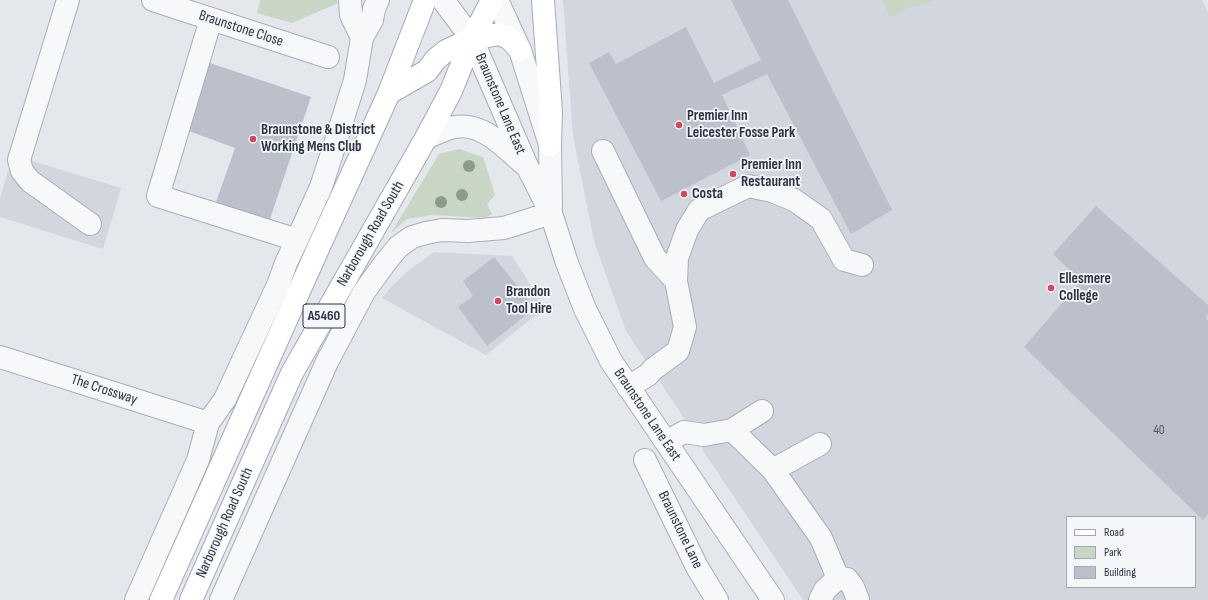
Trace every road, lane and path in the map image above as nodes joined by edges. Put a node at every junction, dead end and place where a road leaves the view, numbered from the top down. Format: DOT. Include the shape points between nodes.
graph roads {
  1 [pos="68,0"];
  2 [pos="153,0"];
  3 [pos="350,0"];
  4 [pos="378,0"];
  5 [pos="425,0"];
  6 [pos="443,0"];
  7 [pos="492,0"];
  8 [pos="496,0"];
  9 [pos="543,0"];
  10 [pos="211,19"];
  11 [pos="362,38"];
  12 [pos="472,39"];
  13 [pos="520,50"];
  14 [pos="328,57"];
  15 [pos="390,93"];
  16 [pos="426,138"];
  17 [pos="550,146"];
  18 [pos="603,151"];
  19 [pos="527,166"];
  20 [pos="334,213"];
  21 [pos="551,213"];
  22 [pos="90,224"];
  23 [pos="297,240"];
  24 [pos="286,263"];
  25 [pos="862,265"];
  26 [pos="676,281"];
  27 [pos="0,357"];
  28 [pos="628,387"];
  29 [pos="762,411"];
  30 [pos="208,423"];
  31 [pos="732,430"];
  32 [pos="666,442"];
  33 [pos="820,444"];
  34 [pos="645,460"];
  35 [pos="774,470"];
  36 [pos="838,578"];
  37 [pos="136,600"];
  38 [pos="161,600"];
  39 [pos="191,600"];
  40 [pos="221,600"];
  41 [pos="717,600"];
  42 [pos="773,600"];
  43 [pos="820,600"];
  44 [pos="858,600"];
  1 -- 22 [label="street" via="19,160 22,171 30,181"];
  2 -- 10 [label="street, Braunstone Close"];
  3 -- 11 [label="street" via="351,15"];
  4 -- 11 [label="street, Narborough Road South" via="372,20"];
  5 -- 15 [label="main road, Narborough Road South / A5460"];
  6 -- 12 [label="street, Braunstone Lane East"];
  7 -- 12 [label="main road, Narborough Road South / A5460"];
  8 -- 13 [label="street, Braunstone Lane East"];
  9 -- 17 [label="main road" via="551,112"];
  10 -- 14 [label="street, Braunstone Close"];
  10 -- 23 [label="street" via="158,196"];
  11 -- 23 [label="street, Narborough Road South" via="355,80 336,141 321,187"];
  12 -- 13 [label="main road" via="499,34 509,38"];
  12 -- 15 [label="main road" via="446,51 427,71"];
  12 -- 16 [label="main road, Narborough Road South / A5460" via="451,91"];
  12 -- 19 [label="street, Braunstone Lane East"];
  13 -- 17 [label="street, Braunstone Lane East"];
  15 -- 20 [label="main road, Narborough Road South / A5460"];
  16 -- 19 [label="street" via="456,127 483,131"];
  16 -- 39 [label="main road, Narborough Road South / A5460" via="292,373"];
  17 -- 21 [label="street, Braunstone Lane East"];
  18 -- 26 [label="street" via="655,258"];
  19 -- 21 [label="street, Braunstone Lane East"];
  20 -- 24 [label="street, Narborough Road South"];
  20 -- 38 [label="main road, Narborough Road South / A5460"];
  21 -- 28 [label="street, Braunstone Lane East" via="567,263 586,309 611,361"];
  21 -- 40 [label="street, Narborough Road South" via="504,228 426,232 407,240 384,263 364,292 327,362"];
  23 -- 24 [label="street, Narborough Road South"];
  24 -- 30 [label="street, Narborough Road South" via="278,286 225,399"];
  25 -- 26 [label="street" via="844,260 821,220 794,200 772,191 748,186 698,210 687,230 677,258"];
  26 -- 28 [label="street" via="685,327 678,351"];
  27 -- 30 [label="street, The Crossway"];
  28 -- 32 [label="street, Braunstone Lane East"];
  29 -- 31 [label="street"];
  30 -- 37 [label="street, Narborough Road South" via="198,460"];
  31 -- 32 [label="street" via="704,435 684,432"];
  31 -- 35 [label="street"];
  32 -- 42 [label="street, Braunstone Lane East"];
  33 -- 35 [label="street"];
  34 -- 41 [label="street, Braunstone Lane" via="697,567"];
  35 -- 36 [label="street" via="821,538"];
  36 -- 43 [label="street" via="825,590"];
  36 -- 44 [label="street" via="847,579"];
}
